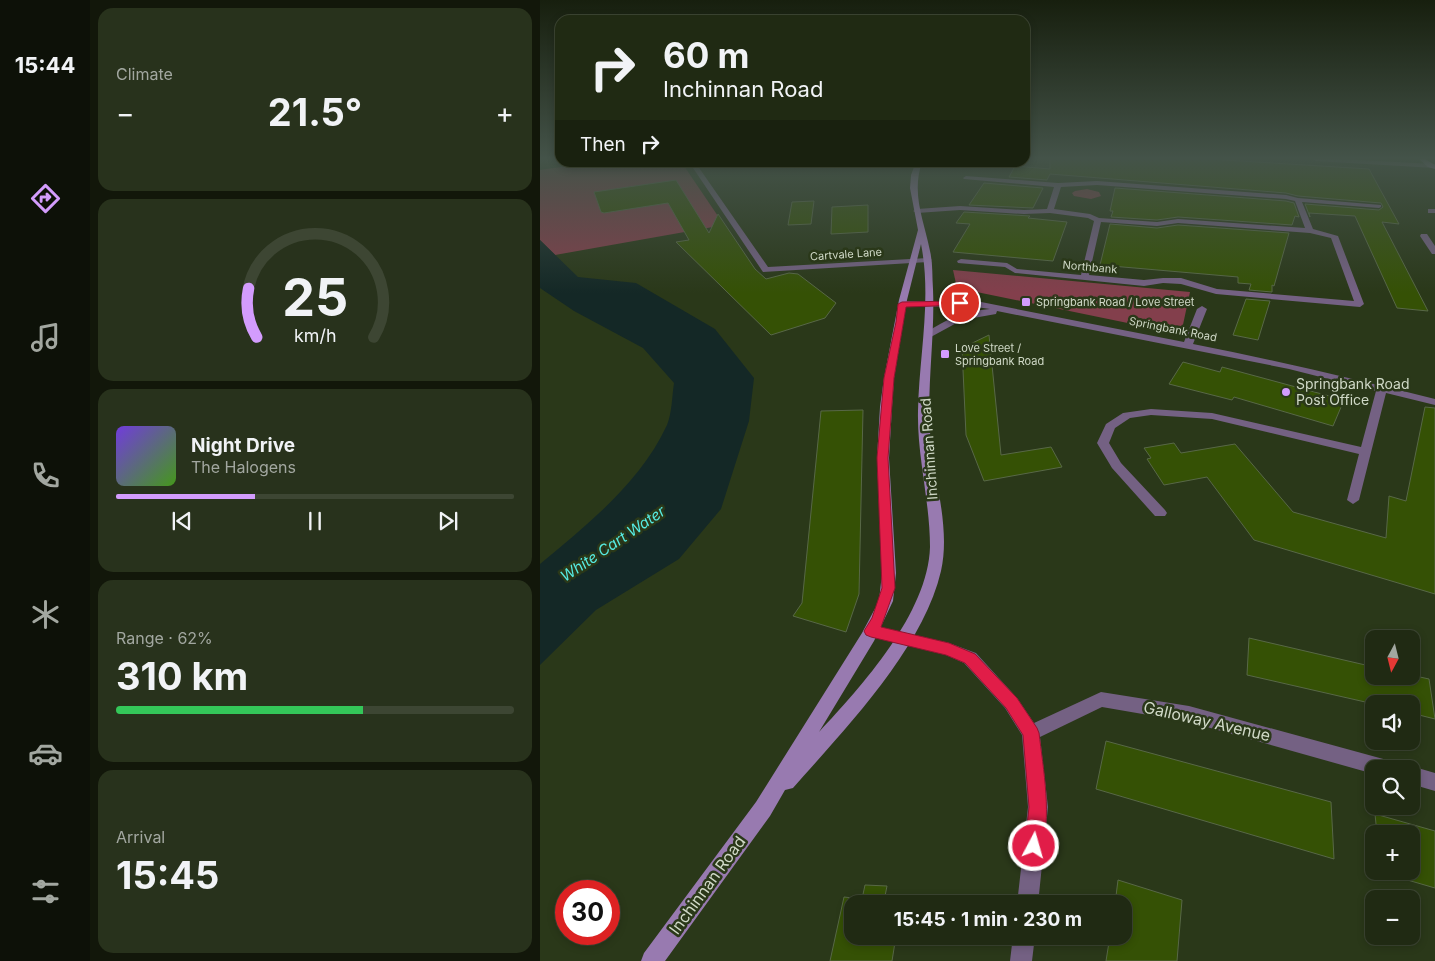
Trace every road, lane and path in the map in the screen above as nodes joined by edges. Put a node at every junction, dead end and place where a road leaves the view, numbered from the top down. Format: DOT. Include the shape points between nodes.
graph roads {
  1 [pos="721,204"];
  2 [pos="916,204"];
  3 [pos="1052,204"];
  4 [pos="1299,204"];
  5 [pos="1350,204"];
  6 [pos="1379,206"];
  7 [pos="917,211"];
  8 [pos="1050,211"];
  9 [pos="1098,220"];
  10 [pos="921,230"];
  11 [pos="1310,231"];
  12 [pos="1424,236"];
  13 [pos="1435,252"];
  14 [pos="928,260"];
  15 [pos="912,261"];
  16 [pos="961,261"];
  17 [pos="1084,278"];
  18 [pos="902,304"];
  19 [pos="928,304"];
  20 [pos="1202,309"];
  21 [pos="1018,312"];
  22 [pos="928,335"];
  23 [pos="1188,345"];
  24 [pos="1382,388"];
  25 [pos="1435,402"];
  26 [pos="1365,452"];
  27 [pos="1353,500"];
  28 [pos="1160,513"];
  29 [pos="871,631"];
  30 [pos="903,638"];
  31 [pos="1031,733"];
  32 [pos="1365,763"];
  33 [pos="1420,778"];
  34 [pos="1435,782"];
  35 [pos="763,809"];
  36 [pos="1028,895"];
  37 [pos="1023,945"];
  38 [pos="652,961"];
  39 [pos="1021,961"];
  1 -- 15 [label="street, Cartvale Lane" via="766,270"];
  2 -- 7 [label="street"];
  3 -- 8 [label="street"];
  4 -- 11 [label="street"];
  5 -- 6 [label="street"];
  7 -- 8 [label="street" via="960,208"];
  7 -- 10 [label="street"];
  8 -- 9 [label="street"];
  9 -- 11 [label="street" via="1157,224 1178,221"];
  9 -- 17 [label="street"];
  10 -- 14 [label="street, Inchinnan Road"];
  10 -- 15 [label="street, Inchinnan Road"];
  11 -- 17 [label="street, Northbank" via="1334,236 1360,304 1214,294 1196,282 1162,279 1144,283"];
  12 -- 13 [label="street"];
  14 -- 15 [label="street, Cartvale Lane"];
  14 -- 19 [label="street, Inchinnan Road"];
  15 -- 18 [label="street, Inchinnan Road"];
  16 -- 17 [label="street, Northbank" via="1007,265 1016,272"];
  18 -- 19 [label="street, Springbank Road"];
  18 -- 29 [label="street, Inchinnan Road" via="889,378 883,458 888,588 882,610"];
  19 -- 21 [label="street, Springbank Road" via="976,304"];
  19 -- 22 [label="street, Inchinnan Road"];
  20 -- 23 [label="street"];
  21 -- 22 [label="street" via="968,314 944,323"];
  21 -- 23 [label="street, Springbank Road"];
  22 -- 30 [label="street, Inchinnan Road" via="924,402 935,520 935,563 916,616"];
  23 -- 24 [label="street, Springbank Road"];
  24 -- 25 [label="street, Springbank Road"];
  24 -- 26 [label="street"];
  26 -- 27 [label="street"];
  26 -- 28 [label="street" via="1212,416 1151,412 1127,415 1110,426 1103,443 1116,465"];
  29 -- 30 [label="street"];
  29 -- 35 [label="street, Inchinnan Road"];
  30 -- 31 [label="street" via="949,649 970,658 1011,703"];
  30 -- 35 [label="street, Inchinnan Road" via="856,702"];
  31 -- 32 [label="street, Galloway Avenue" via="1101,698 1189,714"];
  31 -- 36 [label="street" via="1038,807"];
  33 -- 34 [label="street"];
  35 -- 38 [label="street, Inchinnan Road"];
  37 -- 39 [label="street"];
}
